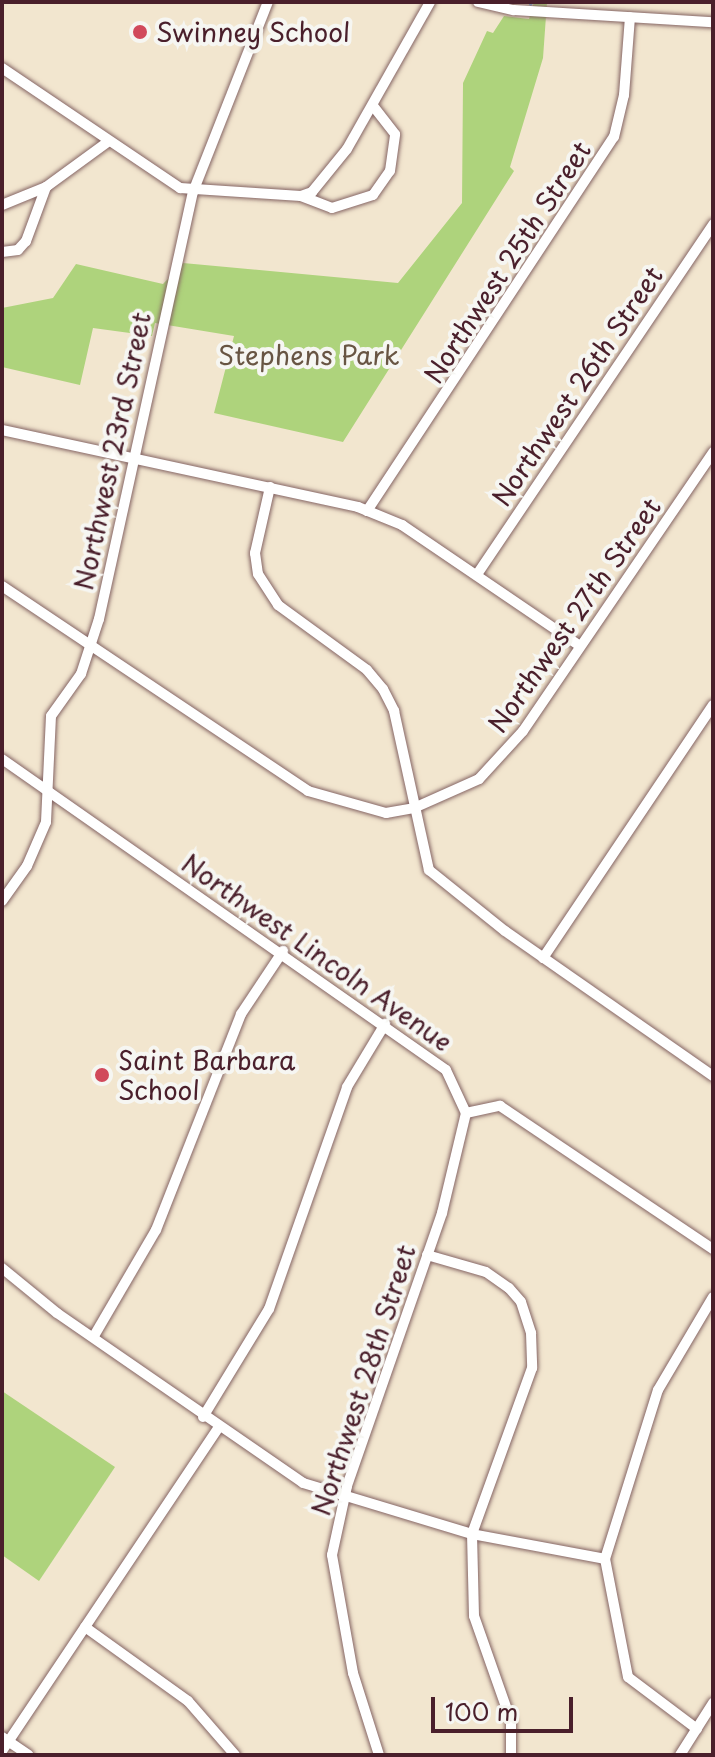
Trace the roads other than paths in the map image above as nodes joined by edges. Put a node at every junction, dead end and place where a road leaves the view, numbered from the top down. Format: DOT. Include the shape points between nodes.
graph roads {
  1 [pos="268,2"];
  2 [pos="430,2"];
  3 [pos="478,2"];
  4 [pos="630,17"];
  5 [pos="713,22"];
  6 [pos="2,68"];
  7 [pos="373,106"];
  8 [pos="109,141"];
  9 [pos="46,187"];
  10 [pos="193,192"];
  11 [pos="301,196"];
  12 [pos="2,205"];
  13 [pos="713,224"];
  14 [pos="2,252"];
  15 [pos="2,430"];
  16 [pos="713,452"];
  17 [pos="136,459"];
  18 [pos="270,487"];
  19 [pos="367,511"];
  20 [pos="478,573"];
  21 [pos="2,586"];
  22 [pos="90,646"];
  23 [pos="580,646"];
  24 [pos="713,705"];
  25 [pos="2,759"];
  26 [pos="49,791"];
  27 [pos="414,808"];
  28 [pos="2,901"];
  29 [pos="283,951"];
  30 [pos="543,958"];
  31 [pos="385,1024"];
  32 [pos="713,1076"];
  33 [pos="466,1113"];
  34 [pos="713,1249"];
  35 [pos="427,1255"];
  36 [pos="2,1268"];
  37 [pos="713,1297"];
  38 [pos="94,1336"];
  39 [pos="203,1417"];
  40 [pos="218,1428"];
  41 [pos="343,1499"];
  42 [pos="472,1534"];
  43 [pos="605,1559"];
  44 [pos="85,1627"];
  45 [pos="713,1703"];
  46 [pos="697,1729"];
  47 [pos="4,1743"];
  48 [pos="29,1755"];
  49 [pos="235,1755"];
  50 [pos="379,1755"];
  51 [pos="511,1755"];
  52 [pos="680,1755"];
  1 -- 10 [label="street, Northwest 23rd Street"];
  2 -- 7 [label="street"];
  3 -- 4 [label="street" via="514,10"];
  4 -- 5 [label="street"];
  4 -- 19 [label="street, Northwest 25th Street" via="614,137"];
  6 -- 8 [label="street"];
  7 -- 11 [label="street" via="323,180"];
  7 -- 11 [label="street" via="395,134 395,152 382,185 356,204 332,208"];
  8 -- 9 [label="street"];
  8 -- 10 [label="street"];
  9 -- 12 [label="street"];
  9 -- 14 [label="street" via="26,241 18,250"];
  10 -- 11 [label="street"];
  10 -- 17 [label="street, Northwest 23rd Street" via="150,371"];
  13 -- 20 [label="street, Northwest 26th Street"];
  15 -- 17 [label="street"];
  16 -- 23 [label="street, Northwest 27th Street"];
  17 -- 18 [label="street"];
  17 -- 22 [label="street, Northwest 23rd Street"];
  18 -- 19 [label="street"];
  18 -- 27 [label="street" via="255,553 265,590 367,670 383,689 394,711"];
  19 -- 20 [label="street" via="402,525"];
  20 -- 23 [label="street"];
  21 -- 22 [label="street"];
  22 -- 26 [label="street, Northwest 23rd Street" via="81,674 51,716"];
  22 -- 27 [label="street" via="308,791 386,813"];
  23 -- 27 [label="street, Northwest 27th Street" via="523,731 479,779"];
  24 -- 30 [label="street"];
  25 -- 26 [label="street, Northwest Lincoln Avenue"];
  26 -- 28 [label="street, Northwest 23rd Street" via="46,822 27,866"];
  26 -- 29 [label="street, Northwest Lincoln Avenue"];
  27 -- 30 [label="street" via="429,870"];
  29 -- 31 [label="street, Northwest Lincoln Avenue"];
  29 -- 38 [label="street" via="241,1014 156,1230"];
  30 -- 32 [label="street"];
  31 -- 33 [label="street, Northwest Lincoln Avenue" via="446,1070"];
  31 -- 39 [label="street" via="347,1087 269,1309"];
  33 -- 34 [label="street" via="500,1106"];
  33 -- 35 [label="street, Northwest 28th Street"];
  35 -- 41 [label="street, Northwest 28th Street"];
  35 -- 42 [label="street" via="486,1272 509,1288 521,1302 531,1333 532,1368"];
  36 -- 38 [label="street"];
  37 -- 43 [label="street" via="658,1390"];
  38 -- 39 [label="street"];
  39 -- 40 [label="street"];
  40 -- 41 [label="street" via="303,1483"];
  40 -- 44 [label="street"];
  41 -- 42 [label="street"];
  41 -- 50 [label="street, Northwest 28th Street" via="332,1555 353,1673"];
  42 -- 43 [label="street"];
  42 -- 51 [label="street" via="474,1616 511,1721"];
  43 -- 46 [label="street" via="628,1677"];
  44 -- 47 [label="street"];
  44 -- 49 [label="street" via="188,1701"];
  45 -- 46 [label="street"];
  46 -- 52 [label="street"];
  47 -- 48 [label="street"];
}
